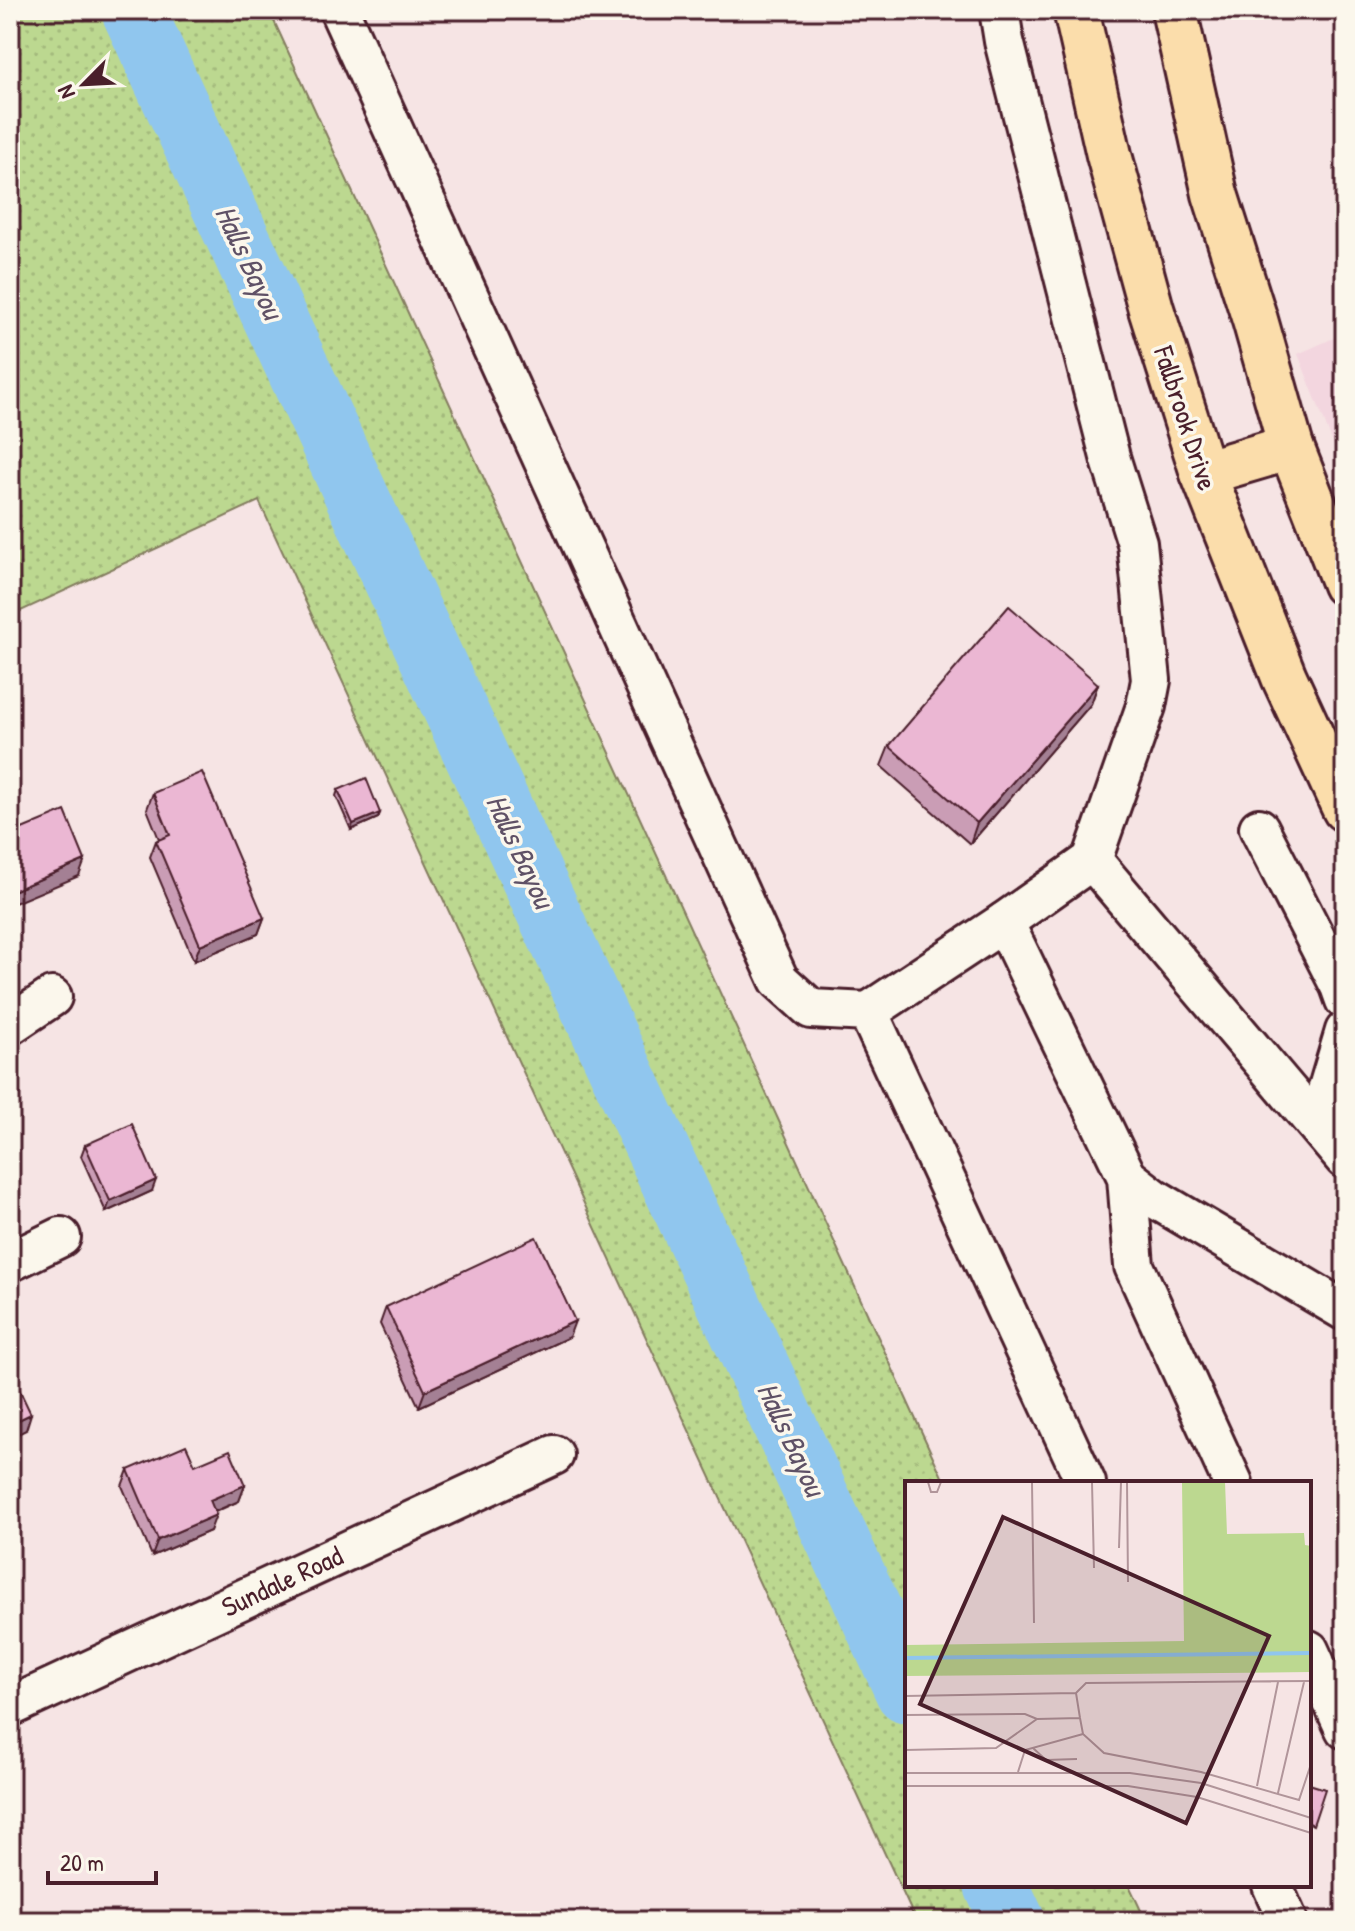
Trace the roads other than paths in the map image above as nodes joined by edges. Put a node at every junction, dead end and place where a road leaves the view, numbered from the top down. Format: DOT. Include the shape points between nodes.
graph roads {
  1 [pos="339,10"];
  2 [pos="999,10"];
  3 [pos="1076,10"];
  4 [pos="1174,10"];
  5 [pos="1291,447"];
  6 [pos="1203,473"];
  7 [pos="1345,584"];
  8 [pos="1345,809"];
  9 [pos="1259,828"];
  10 [pos="1092,860"];
  11 [pos="1004,922"];
  12 [pos="52,997"];
  13 [pos="1345,1000"];
  14 [pos="868,1012"];
  15 [pos="10,1025"];
  16 [pos="1345,1031"];
  17 [pos="1317,1125"];
  18 [pos="1345,1159"];
  19 [pos="1127,1177"];
  20 [pos="61,1237"];
  21 [pos="10,1262"];
  22 [pos="1345,1311"];
  23 [pos="554,1455"];
  24 [pos="1085,1481"];
  25 [pos="1232,1481"];
  26 [pos="1311,1654"];
  27 [pos="10,1707"];
  28 [pos="1345,1729"];
  29 [pos="1273,1887"];
  30 [pos="1288,1921"];
  1 -- 14 [label="street" via="779,980 811,1009"];
  2 -- 10 [label="street" via="1110,457 1137,543 1151,680"];
  3 -- 6 [label="main road, Fallbrook Drive" via="1151,309"];
  4 -- 5 [label="main road" via="1215,194"];
  5 -- 6 [label="main road"];
  5 -- 7 [label="main road"];
  6 -- 8 [label="main road, Fallbrook Drive" via="1284,677"];
  9 -- 13 [label="street"];
  10 -- 11 [label="street"];
  10 -- 17 [label="street"];
  11 -- 14 [label="street"];
  11 -- 19 [label="street"];
  12 -- 15 [label="street"];
  14 -- 24 [label="street"];
  16 -- 17 [label="street"];
  17 -- 18 [label="street"];
  19 -- 22 [label="street"];
  19 -- 25 [label="street" via="1134,1266"];
  20 -- 21 [label="street"];
  23 -- 27 [label="street, Sundale Road"];
  26 -- 28 [label="street"];
  29 -- 30 [label="street"];
}
